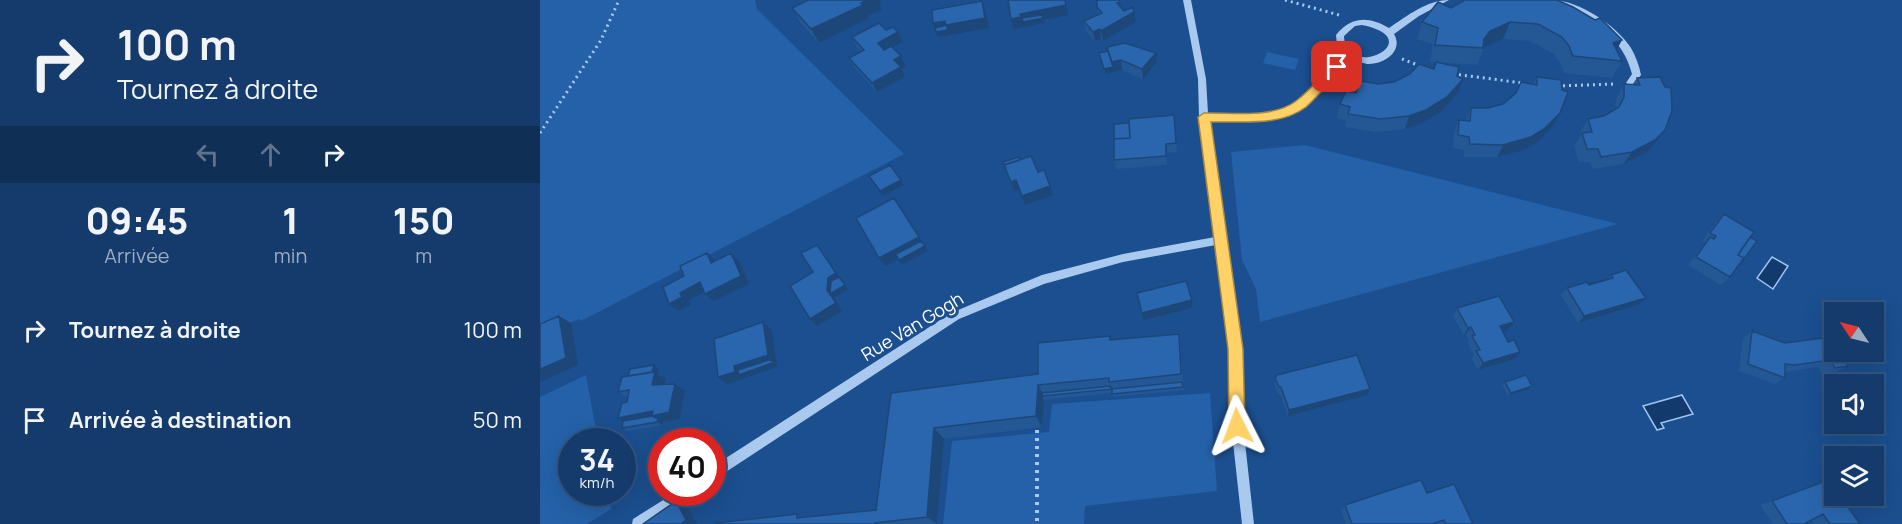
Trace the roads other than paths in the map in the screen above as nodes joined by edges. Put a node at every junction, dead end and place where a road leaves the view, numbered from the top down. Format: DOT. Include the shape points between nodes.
graph roads {
  1 [pos="1187,0"];
  2 [pos="1445,0"];
  3 [pos="1556,0"];
  4 [pos="1390,32"];
  5 [pos="1351,56"];
  6 [pos="1630,83"];
  7 [pos="1204,117"];
  8 [pos="1221,240"];
  9 [pos="726,466"];
  10 [pos="666,506"];
  11 [pos="638,524"];
  12 [pos="1248,524"];
  1 -- 7 [label="street" via="1202,79"];
  2 -- 4 [label="street"];
  3 -- 6 [label="street" via="1581,10 1618,38 1634,59 1637,75"];
  4 -- 5 [label="street" via="1395,47 1390,53 1372,60"];
  4 -- 5 [label="street" via="1383,26 1362,22 1344,28 1340,42"];
  5 -- 7 [label="street" via="1301,104 1288,111 1272,116"];
  7 -- 8 [label="street"];
  8 -- 9 [label="street, Rue Van Gogh" via="1123,258 1042,280 955,316"];
  8 -- 12 [label="street" via="1236,349 1235,406"];
  10 -- 11 [label="street"];
}
